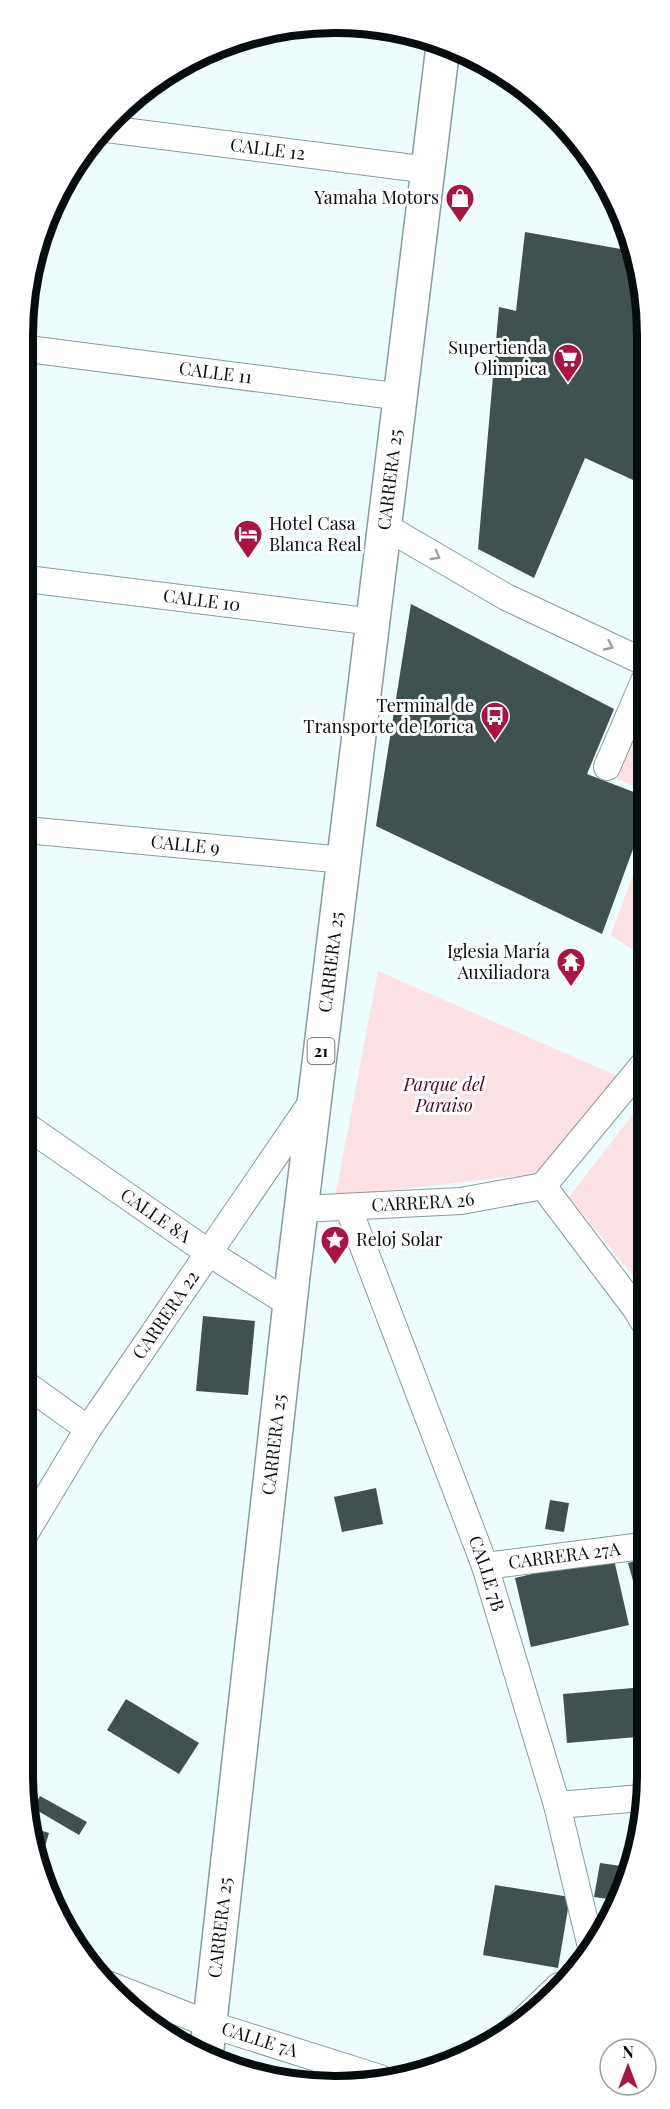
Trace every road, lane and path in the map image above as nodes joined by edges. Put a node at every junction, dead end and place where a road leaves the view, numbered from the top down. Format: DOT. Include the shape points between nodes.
graph roads {
  1 [pos="442,53"];
  2 [pos="113,130"];
  3 [pos="429,170"];
  4 [pos="33,350"];
  5 [pos="402,397"];
  6 [pos="386,527"];
  7 [pos="33,580"];
  8 [pos="374,622"];
  9 [pos="637,659"];
  10 [pos="637,697"];
  11 [pos="607,767"];
  12 [pos="33,831"];
  13 [pos="344,860"];
  14 [pos="637,1072"];
  15 [pos="315,1099"];
  16 [pos="33,1131"];
  17 [pos="543,1186"];
  18 [pos="348,1207"];
  19 [pos="301,1209"];
  20 [pos="209,1252"];
  21 [pos="290,1304"];
  22 [pos="637,1311"];
  23 [pos="33,1389"];
  24 [pos="88,1429"];
  25 [pos="33,1520"];
  26 [pos="637,1547"];
  27 [pos="485,1566"];
  28 [pos="636,1799"];
  29 [pos="557,1805"];
  30 [pos="589,1938"];
  31 [pos="124,1991"];
  32 [pos="209,2024"];
  33 [pos="207,2048"];
  34 [pos="367,2074"];
  1 -- 3 [label="main road, CARRERA 25 / 21"];
  2 -- 3 [label="street, CALLE 12"];
  3 -- 5 [label="main road, CARRERA 25 / 21"];
  4 -- 5 [label="street, CALLE 11"];
  5 -- 6 [label="main road, CARRERA 25 / 21"];
  6 -- 8 [label="main road, CARRERA 25 / 21"];
  6 -- 9 [label="street, one-way" via="506,597"];
  7 -- 8 [label="street, CALLE 10"];
  8 -- 13 [label="main road, CARRERA 25 / 21"];
  10 -- 11 [label="street"];
  12 -- 13 [label="street, CALLE 9"];
  13 -- 15 [label="main road, CARRERA 25 / 21"];
  14 -- 17 [label="street"];
  15 -- 19 [label="main road, CARRERA 25 / 21"];
  15 -- 20 [label="street, CARRERA 22"];
  16 -- 20 [label="street, CALLE 8A"];
  17 -- 18 [label="street, CARRERA 26" via="461,1201"];
  17 -- 22 [label="street"];
  18 -- 19 [label="street, CARRERA 26"];
  18 -- 27 [label="street, CALLE 7B"];
  19 -- 21 [label="main road, CARRERA 25 / 21"];
  20 -- 21 [label="street, CALLE 8A"];
  20 -- 24 [label="street, CARRERA 22"];
  21 -- 32 [label="main road, CARRERA 25 / 21"];
  23 -- 24 [label="street"];
  24 -- 25 [label="street, CARRERA 22"];
  26 -- 27 [label="street, CARRERA 27A"];
  27 -- 29 [label="street, CALLE 7B"];
  28 -- 29 [label="street"];
  29 -- 30 [label="street, CALLE 7B"];
  31 -- 32 [label="street, CALLE 7A"];
  32 -- 33 [label="main road, CARRERA 25 / 21"];
  32 -- 34 [label="street, CALLE 7A"];
}
